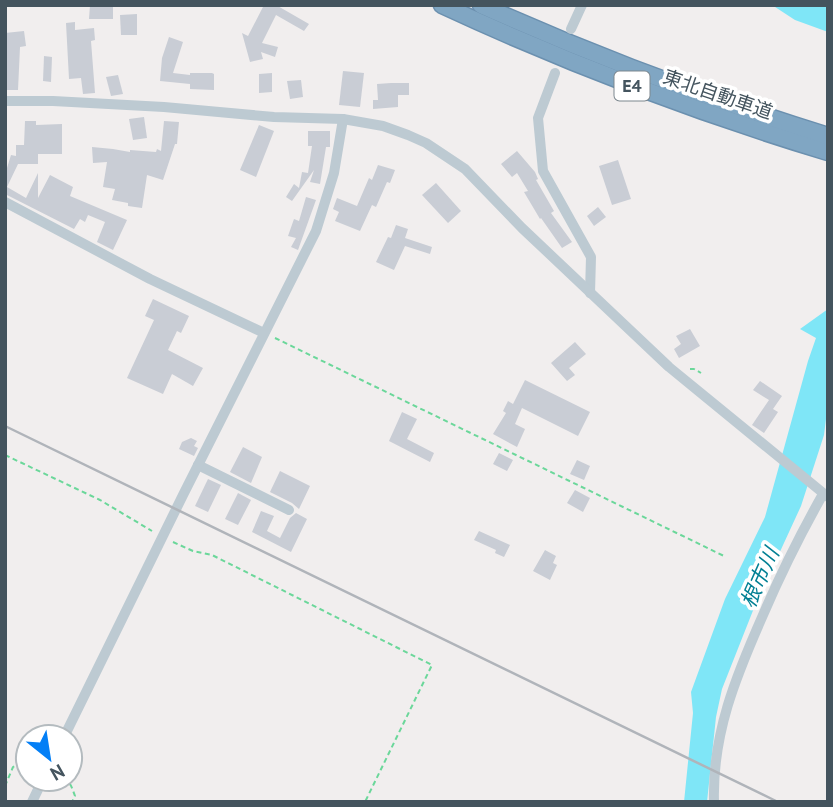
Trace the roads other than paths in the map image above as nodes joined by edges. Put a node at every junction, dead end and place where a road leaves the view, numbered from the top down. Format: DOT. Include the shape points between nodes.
graph roads {
  1 [pos="442,5"];
  2 [pos="481,5"];
  3 [pos="582,5"];
  4 [pos="571,29"];
  5 [pos="555,73"];
  6 [pos="5,101"];
  7 [pos="343,119"];
  8 [pos="828,136"];
  9 [pos="828,152"];
  10 [pos="5,202"];
  11 [pos="590,293"];
  12 [pos="264,333"];
  13 [pos="198,465"];
  14 [pos="822,493"];
  15 [pos="289,510"];
  16 [pos="71,723"];
  17 [pos="714,802"];
  1 -- 9 [label="highway, 東北自動車道 / E4" via="644,90"];
  2 -- 8 [label="highway, 東北自動車道 / E4" via="647,75"];
  3 -- 4 [label="street"];
  5 -- 11 [label="street" via="538,118 543,171 591,257"];
  6 -- 7 [label="street"];
  7 -- 11 [label="street" via="408,135 465,169"];
  7 -- 12 [label="street" via="334,173 316,231"];
  10 -- 12 [label="street"];
  11 -- 14 [label="street" via="668,367"];
  12 -- 13 [label="street"];
  13 -- 15 [label="street"];
  13 -- 16 [label="street"];
  14 -- 17 [label="street" via="791,552 727,706 717,747"];
}
